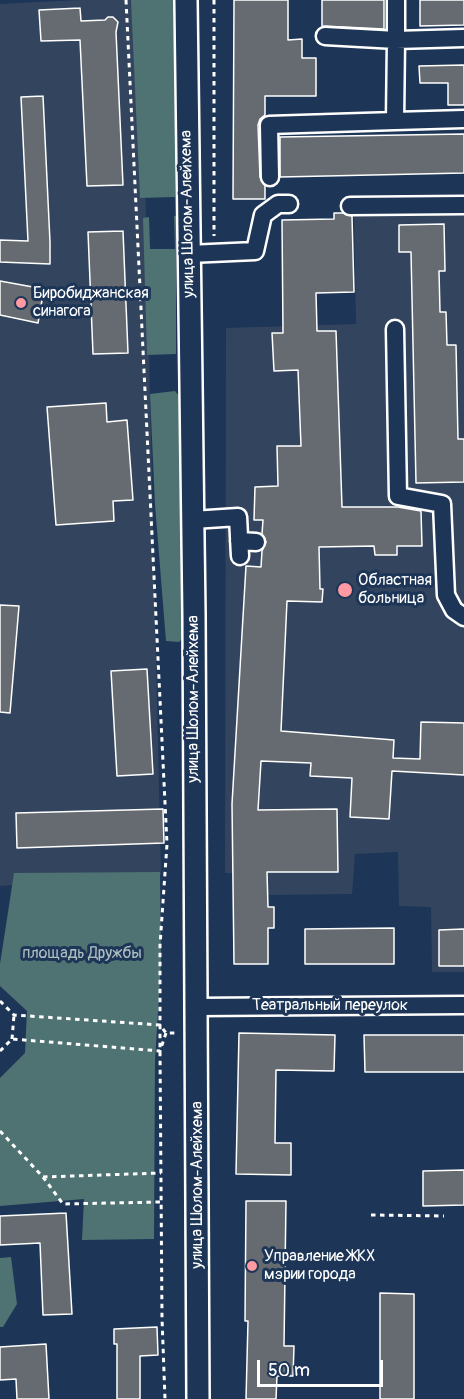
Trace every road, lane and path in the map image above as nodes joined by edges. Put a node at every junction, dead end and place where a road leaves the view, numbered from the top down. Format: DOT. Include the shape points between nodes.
graph roads {
  1 [pos="126,0"];
  2 [pos="186,0"];
  3 [pos="214,0"];
  4 [pos="396,0"];
  5 [pos="325,36"];
  6 [pos="464,38"];
  7 [pos="396,40"];
  8 [pos="464,119"];
  9 [pos="395,121"];
  10 [pos="270,177"];
  11 [pos="289,204"];
  12 [pos="464,205"];
  13 [pos="350,206"];
  14 [pos="214,253"];
  15 [pos="189,254"];
  16 [pos="395,328"];
  17 [pos="193,520"];
  18 [pos="245,546"];
  19 [pos="464,617"];
  20 [pos="0,1001"];
  21 [pos="464,1005"];
  22 [pos="196,1007"];
  23 [pos="14,1015"];
  24 [pos="160,1025"];
  25 [pos="166,1033"];
  26 [pos="175,1033"];
  27 [pos="12,1039"];
  28 [pos="0,1051"];
  29 [pos="160,1051"];
  30 [pos="0,1131"];
  31 [pos="161,1173"];
  32 [pos="43,1177"];
  33 [pos="161,1202"];
  34 [pos="370,1215"];
  35 [pos="444,1216"];
  36 [pos="165,1399"];
  37 [pos="198,1399"];
  1 -- 24 [label="path" via="167,844 160,945"];
  2 -- 15 [label="main road, улица Шолом-Алейхема"];
  3 -- 14 [label="path"];
  4 -- 7 [label="street"];
  5 -- 7 [label="street"];
  6 -- 7 [label="street"];
  7 -- 9 [label="street"];
  8 -- 9 [label="street"];
  9 -- 10 [label="street" via="269,125"];
  11 -- 14 [label="street" via="278,204 263,215 255,251"];
  12 -- 13 [label="street"];
  14 -- 15 [label="street"];
  15 -- 17 [label="main road, улица Шолом-Алейхема"];
  16 -- 19 [label="street" via="398,496 442,504 446,595 454,610"];
  17 -- 18 [label="street" via="238,517"];
  17 -- 22 [label="main road, улица Шолом-Алейхема"];
  20 -- 23 [label="path"];
  21 -- 22 [label="street, Театральный переулок"];
  22 -- 37 [label="main road, улица Шолом-Алейхема"];
  23 -- 24 [label="path"];
  23 -- 27 [label="path"];
  24 -- 25 [label="path"];
  24 -- 29 [label="path"];
  25 -- 26 [label="path"];
  25 -- 29 [label="path"];
  27 -- 28 [label="path"];
  27 -- 29 [label="path"];
  29 -- 31 [label="path"];
  30 -- 32 [label="path"];
  31 -- 32 [label="path"];
  31 -- 33 [label="path"];
  32 -- 33 [label="path" via="63,1204"];
  33 -- 36 [label="path"];
  34 -- 35 [label="path"];
}
